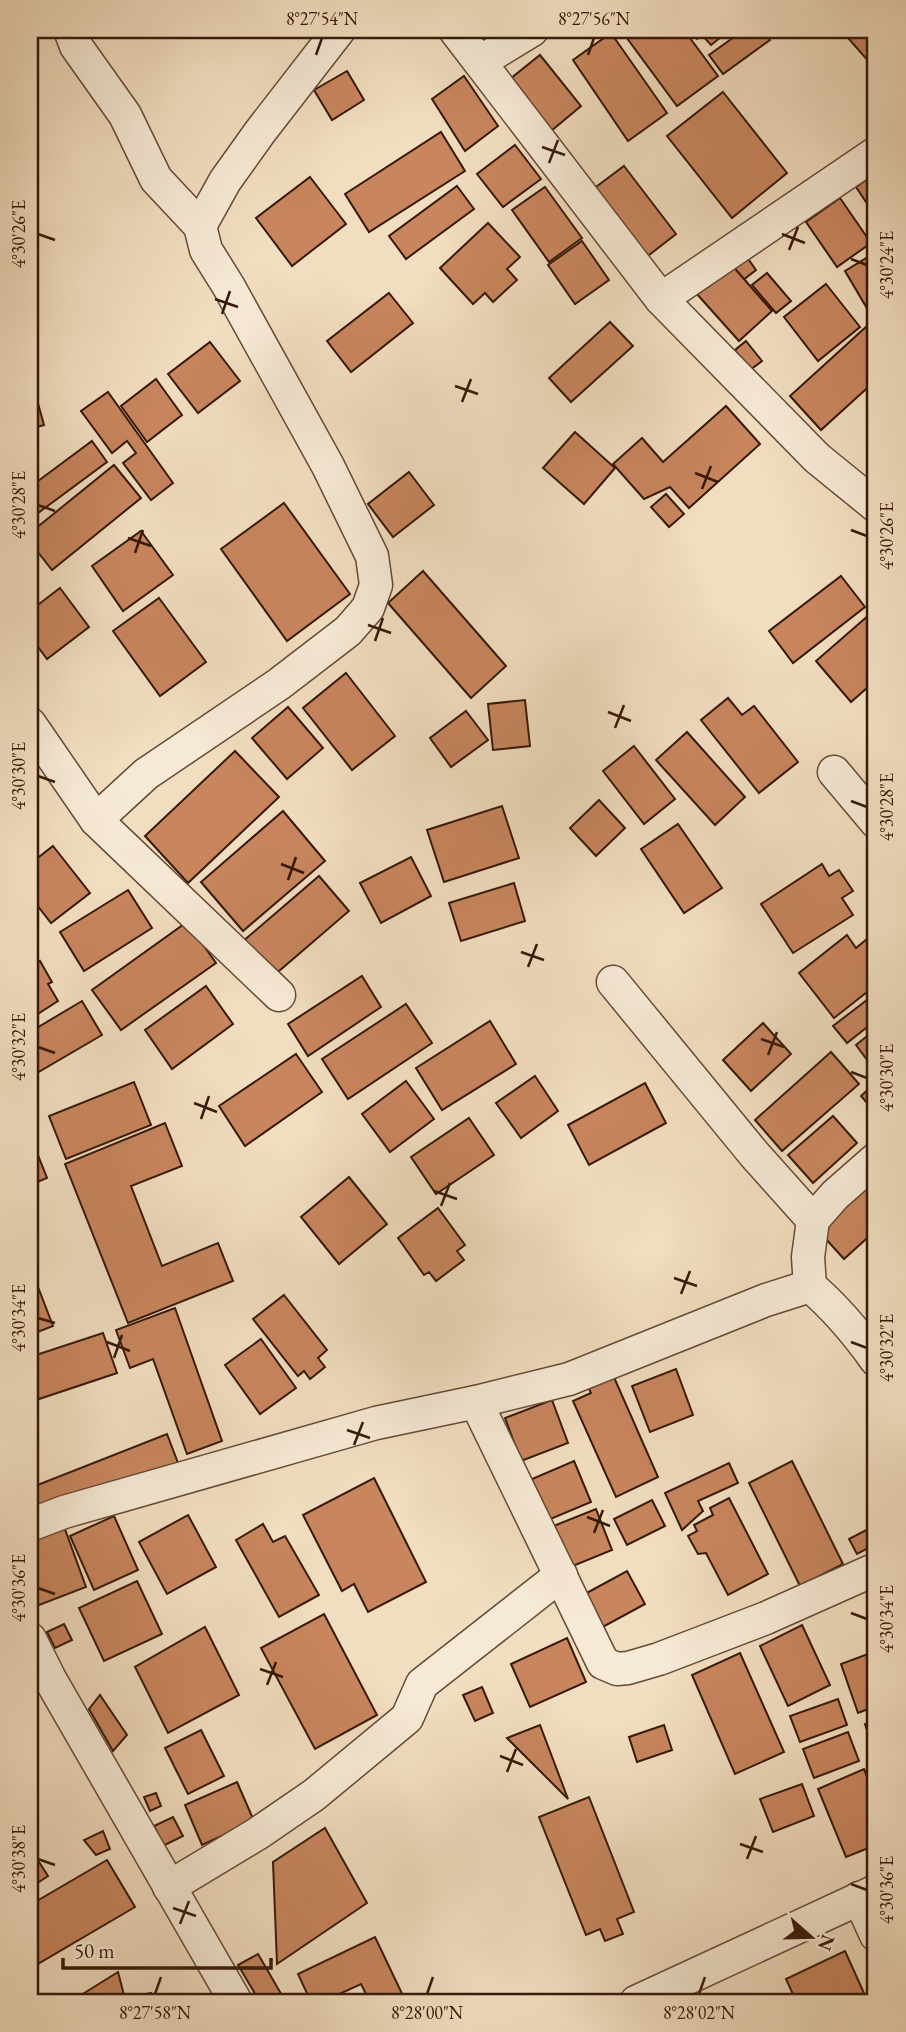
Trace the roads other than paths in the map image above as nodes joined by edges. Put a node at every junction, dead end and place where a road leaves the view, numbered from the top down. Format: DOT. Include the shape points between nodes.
graph roads {
  1 [pos="70,30"];
  2 [pos="339,30"];
  3 [pos="455,30"];
  4 [pos="532,30"];
  5 [pos="480,62"];
  6 [pos="876,152"];
  7 [pos="200,226"];
  8 [pos="661,299"];
  9 [pos="876,506"];
  10 [pos="30,724"];
  11 [pos="834,772"];
  12 [pos="96,820"];
  13 [pos="876,822"];
  14 [pos="613,982"];
  15 [pos="279,995"];
  16 [pos="876,1159"];
  17 [pos="813,1220"];
  18 [pos="810,1286"];
  19 [pos="876,1360"];
  20 [pos="476,1402"];
  21 [pos="30,1525"];
  22 [pos="876,1569"];
  23 [pos="561,1575"];
  24 [pos="30,1639"];
  25 [pos="169,1887"];
  26 [pos="868,1894"];
  27 [pos="876,1935"];
  28 [pos="236,2002"];
  29 [pos="636,2002"];
  1 -- 7 [label="street" via="76,46 125,115 156,179"];
  2 -- 7 [label="street" via="225,181"];
  3 -- 5 [label="street"];
  4 -- 5 [label="street"];
  5 -- 8 [label="street"];
  6 -- 8 [label="street"];
  7 -- 12 [label="street" via="206,250 372,556 376,585 368,608 348,631 146,775"];
  8 -- 9 [label="street" via="817,458"];
  10 -- 12 [label="street"];
  11 -- 13 [label="street"];
  12 -- 15 [label="street"];
  14 -- 17 [label="street"];
  16 -- 17 [label="street"];
  17 -- 18 [label="street"];
  18 -- 19 [label="street" via="832,1304"];
  18 -- 20 [label="street" via="569,1379"];
  20 -- 21 [label="street" via="376,1423"];
  20 -- 23 [label="street"];
  22 -- 23 [label="street" via="659,1659 617,1669 603,1663"];
  23 -- 25 [label="street" via="422,1684 407,1718 314,1795"];
  24 -- 25 [label="street"];
  25 -- 28 [label="street"];
  26 -- 27 [label="street"];
  26 -- 29 [label="street"];
}
